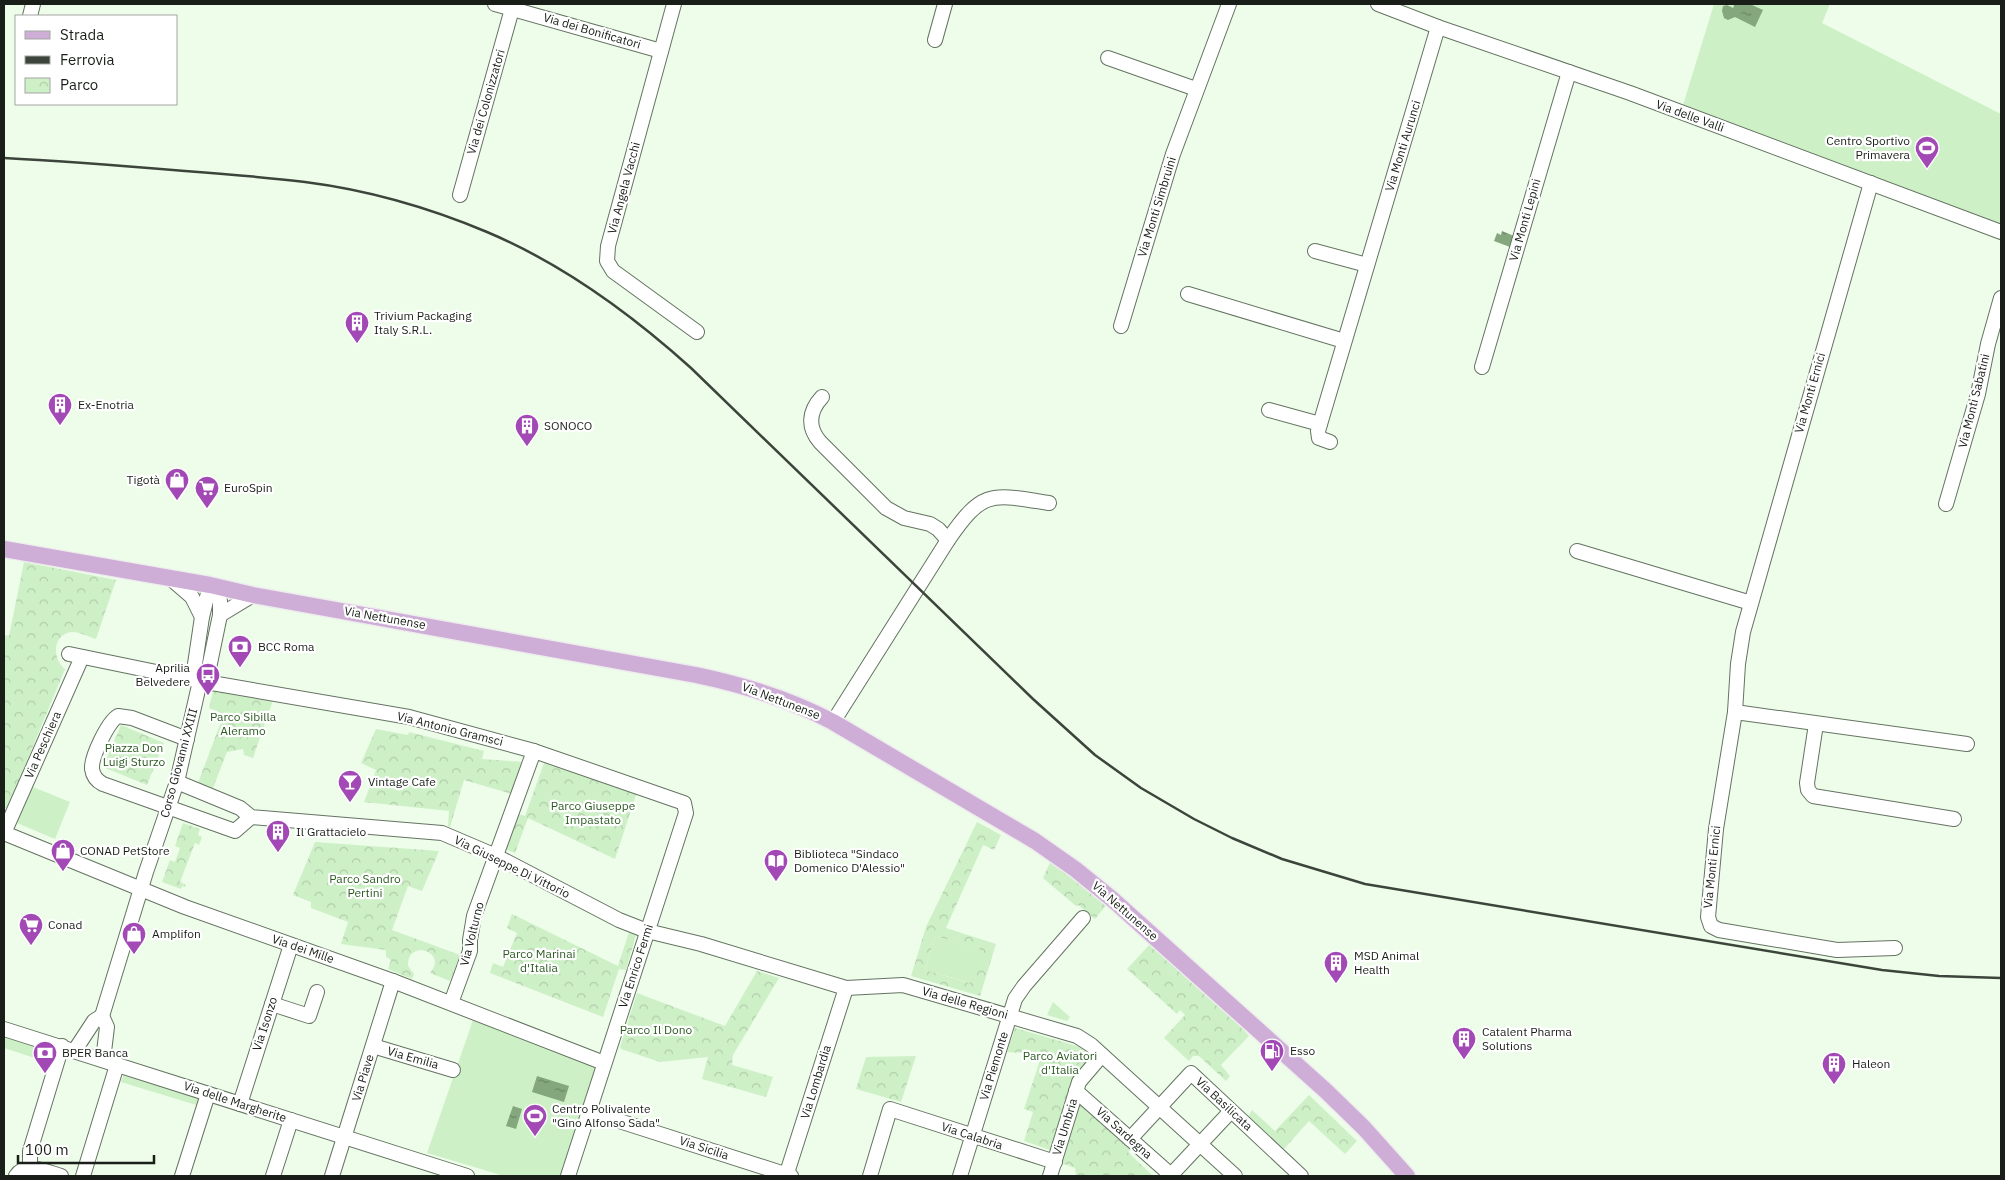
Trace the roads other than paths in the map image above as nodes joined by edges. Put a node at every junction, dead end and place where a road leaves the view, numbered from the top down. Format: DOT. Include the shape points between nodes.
graph roads {
  1 [pos="495,4"];
  2 [pos="674,4"];
  3 [pos="945,4"];
  4 [pos="1229,4"];
  5 [pos="1378,4"];
  6 [pos="512,9"];
  7 [pos="531,9"];
  8 [pos="1438,27"];
  9 [pos="935,40"];
  10 [pos="661,51"];
  11 [pos="1108,58"];
  12 [pos="1568,72"];
  13 [pos="1196,89"];
  14 [pos="1871,183"];
  15 [pos="460,194"];
  16 [pos="2001,232"];
  17 [pos="1315,251"];
  18 [pos="1367,266"];
  19 [pos="1188,294"];
  20 [pos="2001,298"];
  21 [pos="1121,326"];
  22 [pos="697,332"];
  23 [pos="1344,341"];
  24 [pos="1482,367"];
  25 [pos="822,397"];
  26 [pos="1269,410"];
  27 [pos="1320,424"];
  28 [pos="1330,442"];
  29 [pos="1049,503"];
  30 [pos="1946,504"];
  31 [pos="948,540"];
  32 [pos="4,549"];
  33 [pos="1577,551"];
  34 [pos="170,578"];
  35 [pos="212,585"];
  36 [pos="253,595"];
  37 [pos="1751,603"];
  38 [pos="220,615"];
  39 [pos="202,617"];
  40 [pos="75,656"];
  41 [pos="200,681"];
  42 [pos="1735,712"];
  43 [pos="833,722"];
  44 [pos="1816,724"];
  45 [pos="187,739"];
  46 [pos="1967,744"];
  47 [pos="534,751"];
  48 [pos="176,782"];
  49 [pos="169,808"];
  50 [pos="686,813"];
  51 [pos="251,817"];
  52 [pos="1954,819"];
  53 [pos="4,833"];
  54 [pos="496,856"];
  55 [pos="141,889"];
  56 [pos="1083,918"];
  57 [pos="647,931"];
  58 [pos="291,945"];
  59 [pos="1895,948"];
  60 [pos="393,981"];
  61 [pos="846,988"];
  62 [pos="317,992"];
  63 [pos="451,1003"];
  64 [pos="272,1004"];
  65 [pos="102,1016"];
  66 [pos="1009,1016"];
  67 [pos="4,1029"];
  68 [pos="373,1046"];
  69 [pos="68,1048"];
  70 [pos="1102,1055"];
  71 [pos="103,1060"];
  72 [pos="604,1063"];
  73 [pos="117,1065"];
  74 [pos="453,1070"];
  75 [pos="1076,1091"];
  76 [pos="208,1094"];
  77 [pos="240,1104"];
  78 [pos="1159,1107"];
  79 [pos="588,1111"];
  80 [pos="1232,1111"];
  81 [pos="291,1120"];
  82 [pos="973,1136"];
  83 [pos="344,1137"];
  84 [pos="1130,1139"];
  85 [pos="1200,1144"];
  86 [pos="1054,1162"];
  87 [pos="30,1168"];
  88 [pos="16,1176"];
  89 [pos="61,1176"];
  90 [pos="82,1176"];
  91 [pos="182,1176"];
  92 [pos="273,1176"];
  93 [pos="332,1176"];
  94 [pos="467,1176"];
  95 [pos="568,1176"];
  96 [pos="788,1176"];
  97 [pos="870,1176"];
  98 [pos="960,1176"];
  99 [pos="1050,1176"];
  100 [pos="1172,1176"];
  101 [pos="1236,1176"];
  102 [pos="1301,1176"];
  103 [pos="1407,1176"];
  1 -- 6 [label="street, Via dei Bonificatori"];
  2 -- 10 [label="street, Via Angela Vacchi"];
  3 -- 9 [label="street"];
  4 -- 13 [label="street, Via Monti Simbruini"];
  5 -- 8 [label="street, Via delle Valli"];
  6 -- 7 [label="street, Via dei Bonificatori"];
  6 -- 15 [label="street, Via dei Colonizzatori"];
  7 -- 10 [label="street, Via dei Bonificatori"];
  8 -- 12 [label="street, Via delle Valli"];
  8 -- 18 [label="street, Via Monti Aurunci"];
  10 -- 22 [label="street, Via Angela Vacchi" via="607,257 613,270"];
  11 -- 13 [label="street"];
  12 -- 14 [label="street, Via delle Valli"];
  12 -- 24 [label="street, Via Monti Lepini"];
  13 -- 21 [label="street, Via Monti Simbruini"];
  14 -- 16 [label="street, Via delle Valli"];
  14 -- 37 [label="street, Via Monti Ernici"];
  17 -- 18 [label="street"];
  18 -- 23 [label="street, Via Monti Aurunci"];
  19 -- 23 [label="street"];
  20 -- 30 [label="street, Via Monti Sabatini" via="1978,394"];
  23 -- 27 [label="street, Via Monti Aurunci"];
  25 -- 31 [label="street" via="811,419 813,431 820,442 886,508 904,518 932,525"];
  26 -- 27 [label="street"];
  27 -- 28 [label="street" via="1318,436"];
  29 -- 31 [label="street" via="1011,497 989,499 967,513"];
  31 -- 43 [label="street"];
  32 -- 34 [label="main road, Via Nettunense"];
  33 -- 37 [label="street"];
  34 -- 35 [label="main road, Via Nettunense"];
  34 -- 39 [label="street" via="192,597"];
  35 -- 36 [label="main road, Via Nettunense"];
  35 -- 38 [label="street" via="220,602"];
  35 -- 39 [label="street, Corso Giovanni XXIII"];
  36 -- 38 [label="street"];
  36 -- 43 [label="main road, Via Nettunense" via="730,682 782,698"];
  37 -- 42 [label="street, Via Monti Ernici" via="1739,656"];
  38 -- 41 [label="street, Corso Giovanni XXIII" via="209,668"];
  39 -- 41 [label="street, Corso Giovanni XXIII" via="194,670"];
  40 -- 41 [label="street, Via Antonio Gramsci"];
  40 -- 53 [label="street, Via Peschiera"];
  41 -- 45 [label="street, Corso Giovanni XXIII"];
  41 -- 47 [label="street, Via Antonio Gramsci" via="409,717"];
  42 -- 44 [label="street"];
  42 -- 59 [label="street, Via Monti Ernici" via="1715,838 1708,914 1710,924 1719,930 1830,950"];
  43 -- 103 [label="main road, Via Nettunense" via="1027,835 1084,876 1326,1091"];
  44 -- 46 [label="street"];
  44 -- 52 [label="street" via="1807,783 1813,796"];
  45 -- 48 [label="street, Corso Giovanni XXIII"];
  45 -- 49 [label="street" via="132,718 118,716 108,727 93,762 93,772 100,782"];
  47 -- 50 [label="street, Via Antonio Gramsci" via="682,802"];
  47 -- 54 [label="street, Via Volturno"];
  48 -- 49 [label="street, Corso Giovanni XXIII"];
  48 -- 51 [label="street, Via Giuseppe Di Vittorio" via="240,808"];
  49 -- 51 [label="street" via="235,831"];
  49 -- 55 [label="street, Corso Giovanni XXIII"];
  50 -- 57 [label="street, Via Enrico Fermi"];
  51 -- 54 [label="street, Via Giuseppe Di Vittorio" via="432,831"];
  53 -- 55 [label="street, Via dei Mille"];
  54 -- 57 [label="street, Via Giuseppe Di Vittorio" via="619,920"];
  54 -- 63 [label="street, Via Volturno" via="474,916 470,951"];
  55 -- 58 [label="street, Via dei Mille"];
  55 -- 65 [label="street, Corso Giovanni XXIII"];
  56 -- 66 [label="street, Via Piemonte" via="1019,992"];
  57 -- 61 [label="street, Via delle Regioni"];
  57 -- 72 [label="street, Via Enrico Fermi"];
  58 -- 60 [label="street, Via dei Mille"];
  58 -- 64 [label="street, Via Isonzo"];
  60 -- 63 [label="street, Via dei Mille"];
  60 -- 68 [label="street, Via Piave"];
  61 -- 66 [label="street, Via delle Regioni" via="903,985"];
  61 -- 96 [label="street, Via Lombardia"];
  62 -- 64 [label="street" via="309,1016"];
  63 -- 72 [label="street, Via dei Mille"];
  64 -- 77 [label="street, Via Isonzo"];
  65 -- 69 [label="street" via="94,1020"];
  65 -- 71 [label="street" via="107,1027"];
  66 -- 70 [label="street, Via delle Regioni" via="1077,1036"];
  66 -- 82 [label="street, Via Piemonte"];
  67 -- 69 [label="street, Via delle Margherite"];
  68 -- 74 [label="street, Via Emilia"];
  68 -- 83 [label="street, Via Piave"];
  69 -- 71 [label="street, Via delle Margherite"];
  69 -- 87 [label="street" via="30,1152"];
  70 -- 75 [label="street, Via Umbria" via="1079,1082"];
  70 -- 78 [label="street, Via delle Regioni"];
  71 -- 73 [label="street, Via delle Margherite"];
  72 -- 79 [label="street, Via Enrico Fermi"];
  73 -- 76 [label="street, Via delle Margherite"];
  73 -- 90 [label="street"];
  75 -- 84 [label="street, Via Sardegna"];
  75 -- 86 [label="street, Via Umbria"];
  76 -- 77 [label="street, Via delle Margherite"];
  76 -- 91 [label="street"];
  77 -- 81 [label="street, Via delle Margherite"];
  78 -- 80 [label="street, Via Basilicata" via="1190,1073"];
  78 -- 84 [label="street, Via Basilicata"];
  78 -- 85 [label="street, Via delle Regioni"];
  79 -- 95 [label="street, Via Enrico Fermi"];
  79 -- 96 [label="street, Via Sicilia"];
  80 -- 85 [label="street"];
  80 -- 102 [label="street, Via Basilicata"];
  81 -- 83 [label="street, Via delle Margherite"];
  81 -- 92 [label="street"];
  82 -- 86 [label="street, Via Calabria"];
  82 -- 97 [label="street, Via Calabria" via="890,1109"];
  82 -- 98 [label="street, Via Piemonte"];
  83 -- 93 [label="street, Via Piave"];
  83 -- 94 [label="street, Via delle Margherite"];
  84 -- 100 [label="street, Via Sardegna"];
  85 -- 100 [label="street"];
  85 -- 101 [label="street, Via delle Regioni"];
  86 -- 99 [label="street, Via Umbria"];
  87 -- 88 [label="street"];
  87 -- 89 [label="street"];
}
